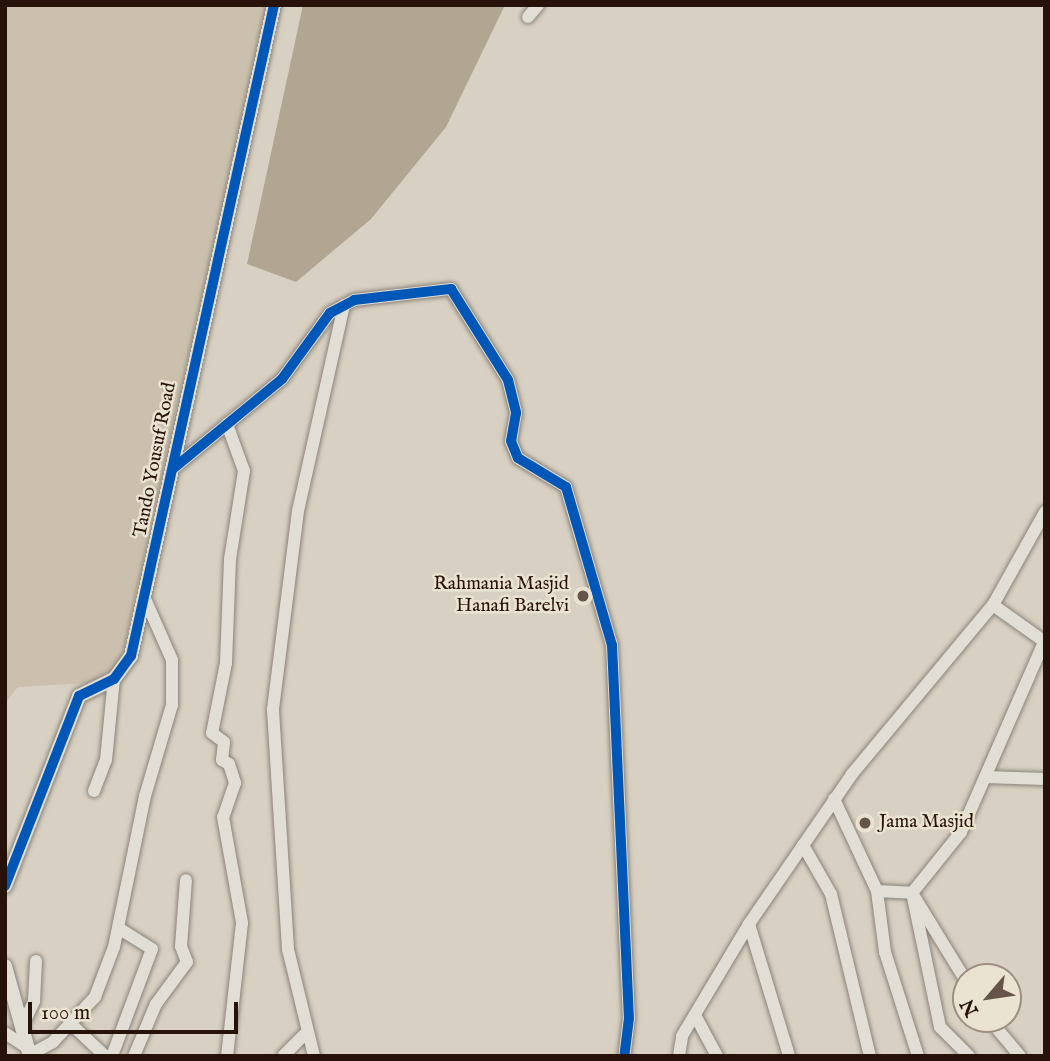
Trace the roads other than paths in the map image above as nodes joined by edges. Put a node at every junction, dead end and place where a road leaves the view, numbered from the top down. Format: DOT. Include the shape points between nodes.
graph roads {
  1 [pos="275,5"];
  2 [pos="538,5"];
  3 [pos="528,18"];
  4 [pos="344,305"];
  5 [pos="227,424"];
  6 [pos="174,468"];
  7 [pos="1045,512"];
  8 [pos="146,601"];
  9 [pos="992,605"];
  10 [pos="1044,642"];
  11 [pos="114,678"];
  12 [pos="985,777"];
  13 [pos="1045,779"];
  14 [pos="94,791"];
  15 [pos="834,799"];
  16 [pos="803,845"];
  17 [pos="186,880"];
  18 [pos="5,886"];
  19 [pos="877,891"];
  20 [pos="912,893"];
  21 [pos="749,924"];
  22 [pos="118,928"];
  23 [pos="36,961"];
  24 [pos="955,963"];
  25 [pos="5,966"];
  26 [pos="8,982"];
  27 [pos="695,1014"];
  28 [pos="70,1023"];
  29 [pos="22,1027"];
  30 [pos="307,1032"];
  31 [pos="5,1033"];
  32 [pos="1001,1033"];
  33 [pos="29,1053"];
  34 [pos="105,1056"];
  35 [pos="112,1056"];
  36 [pos="134,1056"];
  37 [pos="228,1056"];
  38 [pos="283,1056"];
  39 [pos="314,1056"];
  40 [pos="624,1056"];
  41 [pos="679,1056"];
  42 [pos="717,1056"];
  43 [pos="789,1056"];
  44 [pos="870,1056"];
  45 [pos="918,1056"];
  46 [pos="969,1056"];
  47 [pos="1020,1056"];
  1 -- 6 [label="street, Tando Yousuf Road"];
  2 -- 3 [label="street"];
  4 -- 5 [label="street" via="309,335 282,379"];
  4 -- 30 [label="street" via="298,511 273,709 288,949"];
  4 -- 40 [label="street" via="451,289 508,380 516,413 510,441 518,458 566,487 612,645 629,1018"];
  5 -- 6 [label="street"];
  5 -- 37 [label="street" via="244,471 230,559 226,663 212,733 224,742 222,760 229,764 235,783 223,817 242,923"];
  6 -- 8 [label="street, Tando Yousuf Road"];
  7 -- 9 [label="street"];
  8 -- 11 [label="street, Tando Yousuf Road" via="131,656"];
  8 -- 22 [label="street" via="172,660 172,705 145,796"];
  9 -- 10 [label="street"];
  9 -- 15 [label="street"];
  10 -- 12 [label="street" via="1013,699"];
  11 -- 14 [label="street" via="107,760"];
  11 -- 18 [label="street, Tando Yousuf Road" via="79,696"];
  12 -- 13 [label="street"];
  12 -- 20 [label="street" via="961,832"];
  15 -- 16 [label="street"];
  15 -- 19 [label="street"];
  16 -- 21 [label="street"];
  16 -- 44 [label="street" via="831,894"];
  17 -- 36 [label="street" via="181,946 187,962 156,1004"];
  19 -- 20 [label="street"];
  19 -- 45 [label="street" via="885,952"];
  20 -- 24 [label="street"];
  20 -- 46 [label="street" via="940,1027"];
  21 -- 27 [label="street"];
  21 -- 43 [label="street"];
  22 -- 28 [label="street" via="95,997"];
  22 -- 35 [label="street" via="152,949"];
  23 -- 29 [label="street" via="34,1001"];
  25 -- 26 [label="street"];
  26 -- 29 [label="street"];
  27 -- 41 [label="street"];
  27 -- 42 [label="street"];
  28 -- 33 [label="street"];
  28 -- 34 [label="street"];
  29 -- 33 [label="street"];
  30 -- 38 [label="street"];
  30 -- 39 [label="street"];
  31 -- 33 [label="street"];
  32 -- 47 [label="street"];
}
